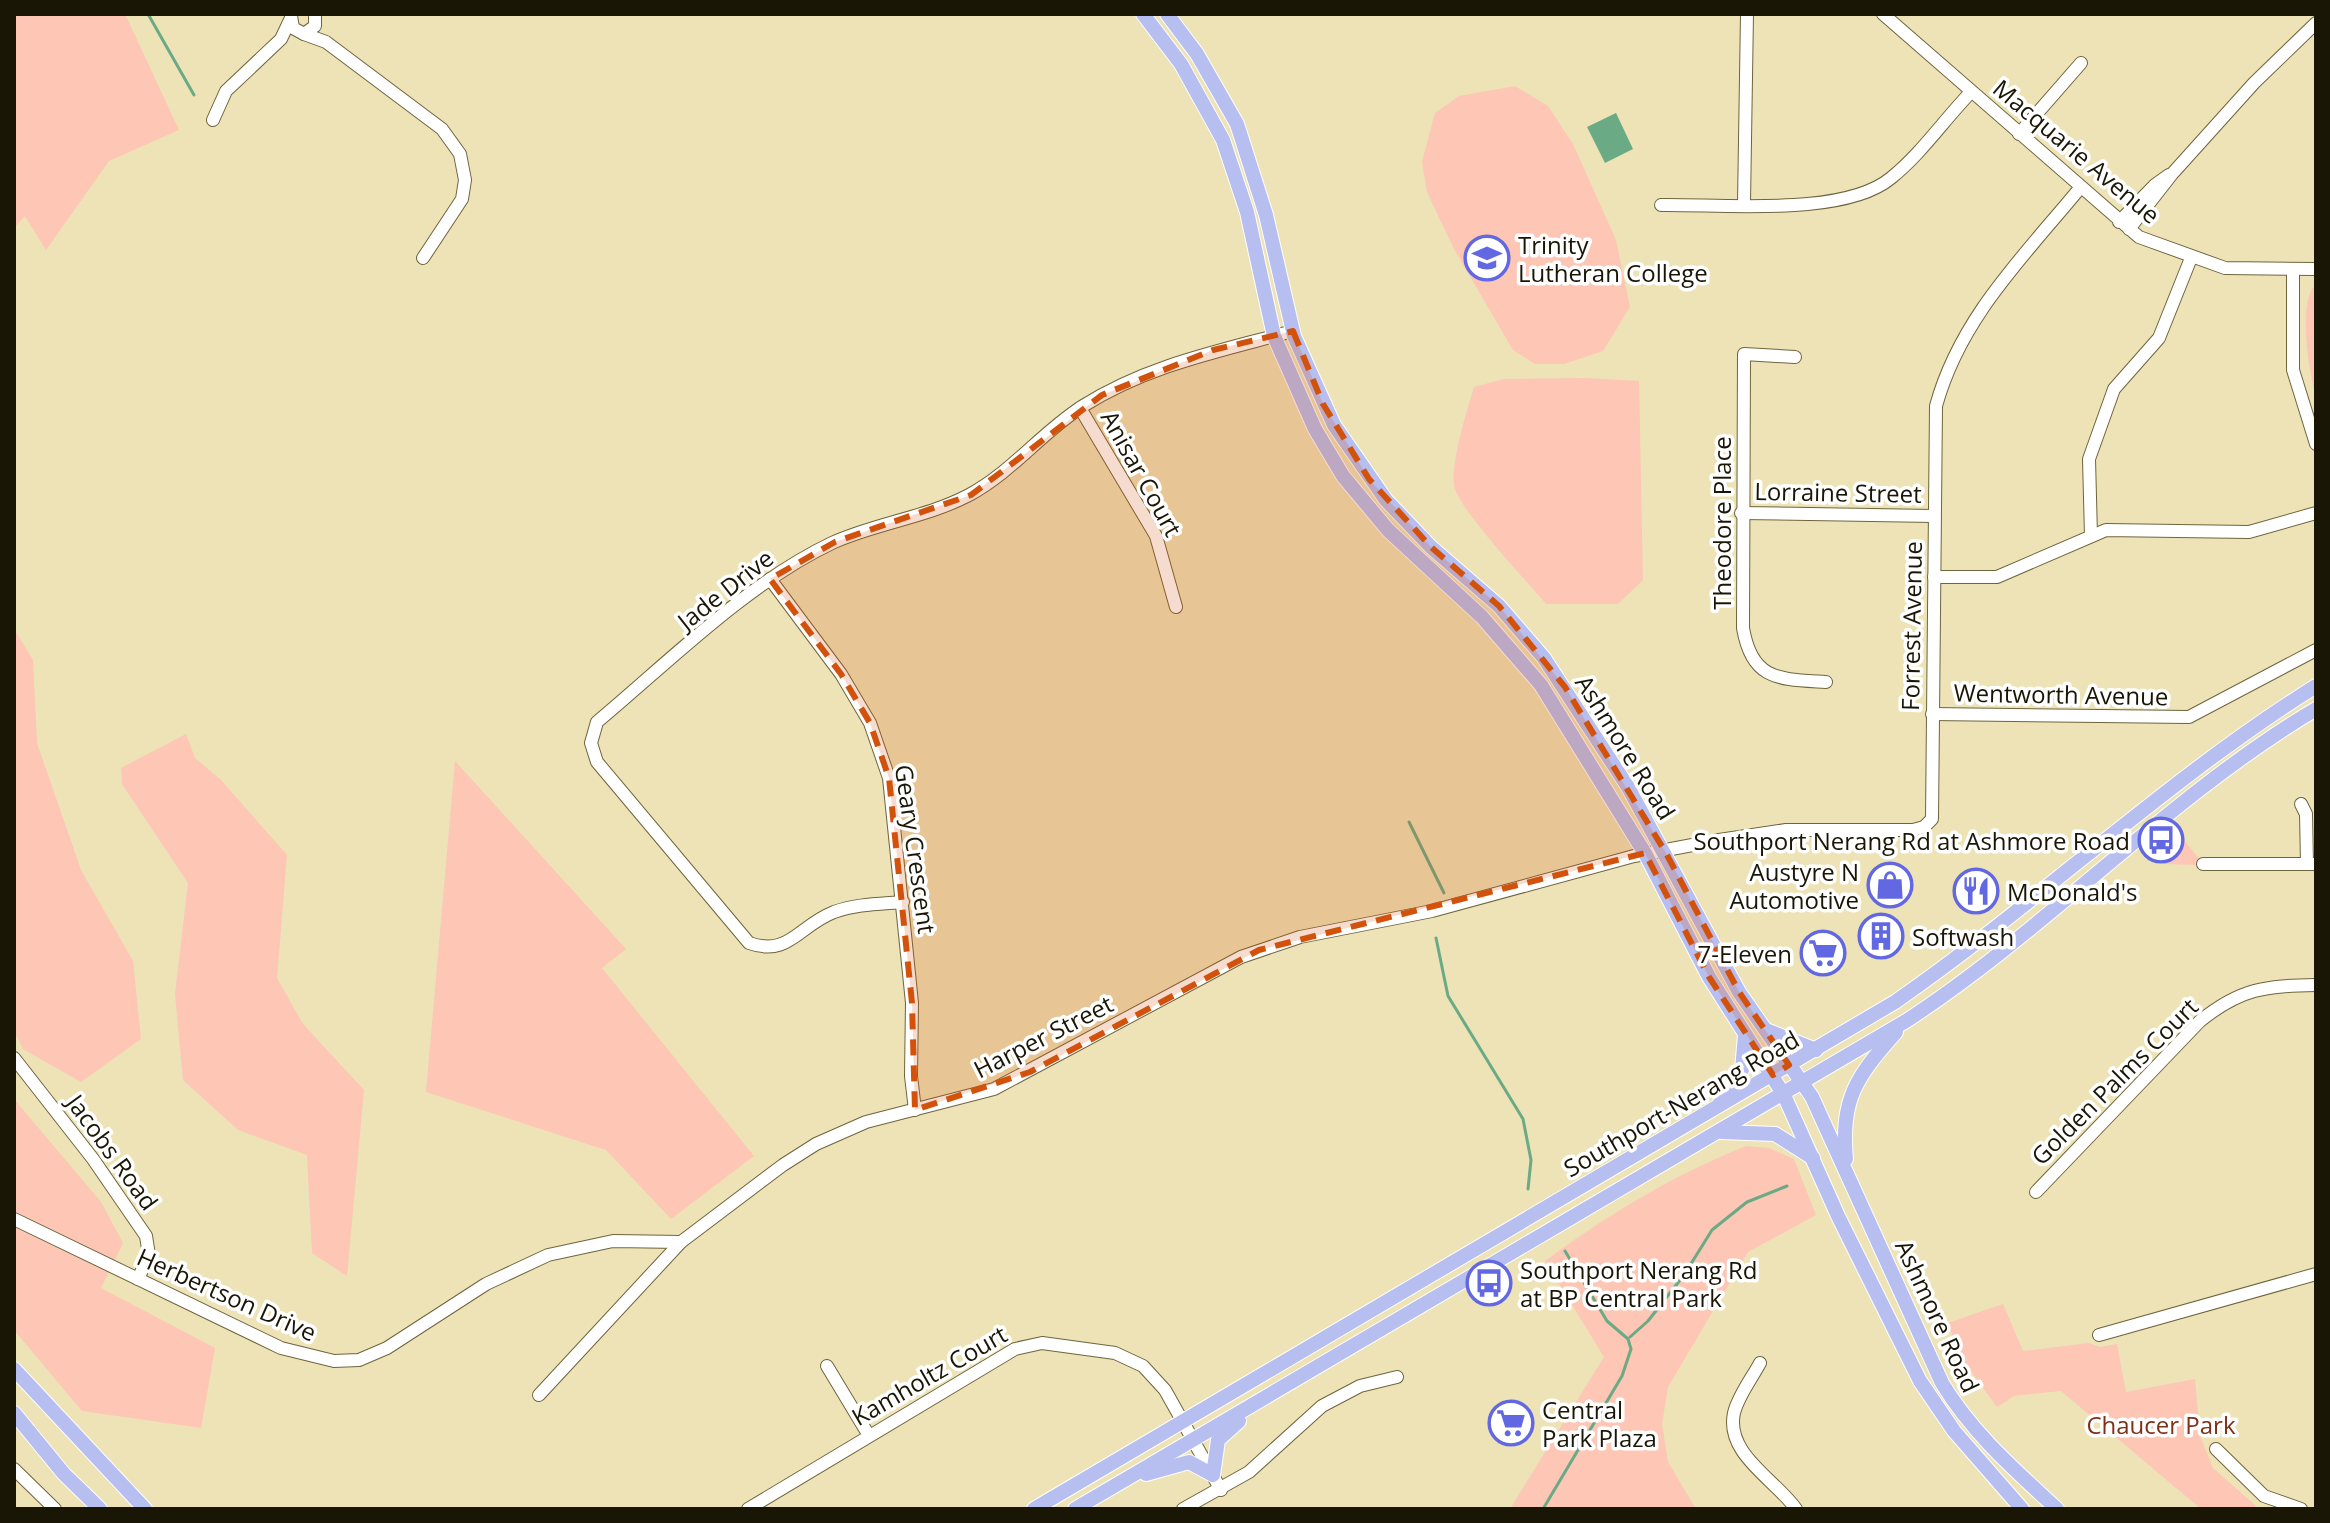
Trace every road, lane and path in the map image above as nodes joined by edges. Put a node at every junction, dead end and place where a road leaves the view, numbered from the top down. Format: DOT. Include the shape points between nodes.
graph roads {
  1 [pos="1143,14"];
  2 [pos="1167,14"];
  3 [pos="1747,14"];
  4 [pos="1883,14"];
  5 [pos="291,16"];
  6 [pos="316,17"];
  7 [pos="2315,25"];
  8 [pos="302,34"];
  9 [pos="281,39"];
  10 [pos="326,42"];
  11 [pos="2081,63"];
  12 [pos="1971,92"];
  13 [pos="213,120"];
  14 [pos="2019,134"];
  15 [pos="2080,188"];
  16 [pos="1744,203"];
  17 [pos="1661,205"];
  18 [pos="2124,225"];
  19 [pos="423,258"];
  20 [pos="2191,258"];
  21 [pos="2293,269"];
  22 [pos="2316,269"];
  23 [pos="1293,331"];
  24 [pos="1274,336"];
  25 [pos="1795,357"];
  26 [pos="1080,408"];
  27 [pos="2316,444"];
  28 [pos="1741,513"];
  29 [pos="2316,513"];
  30 [pos="1934,516"];
  31 [pos="2091,536"];
  32 [pos="1934,577"];
  33 [pos="770,579"];
  34 [pos="1176,607"];
  35 [pos="2316,650"];
  36 [pos="1826,682"];
  37 [pos="2316,686"];
  38 [pos="2316,709"];
  39 [pos="1932,714"];
  40 [pos="2301,804"];
  41 [pos="1666,853"];
  42 [pos="1646,855"];
  43 [pos="2203,864"];
  44 [pos="2311,864"];
  45 [pos="903,902"];
  46 [pos="2316,985"];
  47 [pos="1906,1021"];
  48 [pos="1765,1030"];
  49 [pos="1745,1034"];
  50 [pos="1816,1050"];
  51 [pos="14,1058"];
  52 [pos="1789,1065"];
  53 [pos="1773,1075"];
  54 [pos="1803,1084"];
  55 [pos="1784,1095"];
  56 [pos="1716,1108"];
  57 [pos="915,1110"];
  58 [pos="1721,1132"];
  59 [pos="1813,1159"];
  60 [pos="1847,1172"];
  61 [pos="2036,1192"];
  62 [pos="14,1219"];
  63 [pos="681,1242"];
  64 [pos="2316,1274"];
  65 [pos="138,1279"];
  66 [pos="2099,1335"];
  67 [pos="1760,1363"];
  68 [pos="827,1366"];
  69 [pos="14,1369"];
  70 [pos="1397,1377"];
  71 [pos="539,1395"];
  72 [pos="1251,1406"];
  73 [pos="14,1413"];
  74 [pos="1183,1423"];
  75 [pos="868,1434"];
  76 [pos="1193,1439"];
  77 [pos="2216,1449"];
  78 [pos="14,1469"];
  79 [pos="1213,1475"];
  80 [pos="1129,1477"];
  81 [pos="1221,1490"];
  82 [pos="55,1509"];
  83 [pos="100,1509"];
  84 [pos="145,1509"];
  85 [pos="748,1509"];
  86 [pos="1034,1509"];
  87 [pos="1075,1509"];
  88 [pos="1183,1509"];
  89 [pos="1796,1509"];
  90 [pos="2022,1509"];
  91 [pos="2057,1509"];
  92 [pos="2301,1509"];
  1 -- 24 [label="main road, Ashmore Road" via="1189,76 1223,140 1247,212"];
  2 -- 23 [label="main road, Ashmore Road" via="1208,71 1241,134"];
  3 -- 16 [label="street"];
  4 -- 12 [label="street, Macquarie Avenue"];
  5 -- 8 [label="street"];
  5 -- 9 [label="street"];
  6 -- 8 [label="street" via="312,30"];
  6 -- 10 [label="street"];
  7 -- 18 [label="street" via="2172,174 2155,185"];
  8 -- 9 [label="street"];
  8 -- 10 [label="street"];
  9 -- 13 [label="street" via="226,91"];
  10 -- 19 [label="street" via="442,129 460,154 462,199"];
  11 -- 14 [label="street"];
  12 -- 14 [label="street, Macquarie Avenue"];
  12 -- 16 [label="street" via="1892,178 1864,195 1827,204"];
  14 -- 15 [label="street, Macquarie Avenue"];
  15 -- 18 [label="street, Macquarie Avenue"];
  15 -- 30 [label="street, Forrest Avenue" via="1976,314 1947,368 1936,406"];
  16 -- 17 [label="street"];
  18 -- 20 [label="street, Macquarie Avenue"];
  20 -- 21 [label="street, Macquarie Avenue" via="2225,268"];
  20 -- 31 [label="street" via="2159,338 2114,389 2089,459"];
  21 -- 22 [label="street, Macquarie Avenue"];
  21 -- 27 [label="street" via="2293,370"];
  23 -- 24 [label="street, Jade Drive"];
  23 -- 41 [label="main road, Ashmore Road" via="1323,404 1369,479 1431,547 1499,606 1544,658"];
  24 -- 26 [label="street, Jade Drive" via="1157,369"];
  24 -- 42 [label="main road, Ashmore Road" via="1298,397 1343,476 1388,530 1515,651"];
  25 -- 28 [label="street, Theodore Place" via="1744,354"];
  26 -- 33 [label="street, Jade Drive" via="971,495 835,542"];
  26 -- 34 [label="street, Anisar Court" via="1156,536"];
  28 -- 30 [label="street, Lorraine Street"];
  28 -- 36 [label="street, Theodore Place" via="1747,652 1762,672"];
  29 -- 31 [label="street" via="2249,532 2106,530"];
  30 -- 32 [label="street, Forrest Avenue"];
  31 -- 32 [label="street" via="1997,577"];
  32 -- 39 [label="street, Forrest Avenue"];
  33 -- 45 [label="street, Geary Crescent" via="841,674 870,723 889,778"];
  33 -- 45 [label="street, Jade Drive" via="597,722 591,743 597,762 749,943 767,949 780,946 833,912"];
  35 -- 39 [label="street, Wentworth Avenue" via="2189,717"];
  37 -- 50 [label="main road, Southport-Nerang Road" via="2168,790 1961,956"];
  38 -- 47 [label="main road, Southport-Nerang Road" via="2208,785 1966,982"];
  39 -- 41 [label="street, Forrest Avenue" via="1932,819 1924,827 1767,832"];
  40 -- 44 [label="street"];
  41 -- 42 [label="street, Forrest Avenue"];
  41 -- 48 [label="main road, Ashmore Road" via="1739,992"];
  42 -- 49 [label="main road, Ashmore Road" via="1702,965"];
  42 -- 57 [label="street, Harper Street" via="1259,950 994,1089"];
  43 -- 44 [label="street"];
  45 -- 57 [label="street, Geary Crescent"];
  46 -- 61 [label="street, Golden Palms Court" via="2265,986 2221,1005"];
  47 -- 54 [label="main road, Southport-Nerang Road"];
  47 -- 60 [label="main road" via="1871,1060 1849,1097 1844,1133"];
  48 -- 50 [label="main road"];
  48 -- 52 [label="main road, Ashmore Road"];
  49 -- 53 [label="main road, Ashmore Road"];
  49 -- 56 [label="main road" via="1742,1070"];
  50 -- 52 [label="main road, Southport-Nerang Road"];
  51 -- 65 [label="street, Jacobs Road" via="146,1236 149,1255"];
  52 -- 53 [label="main road, Southport-Nerang Road"];
  52 -- 54 [label="main road, Ashmore Road"];
  53 -- 55 [label="main road, Ashmore Road"];
  53 -- 56 [label="main road, Southport-Nerang Road"];
  54 -- 55 [label="main road, Southport-Nerang Road"];
  54 -- 60 [label="main road, Ashmore Road"];
  55 -- 58 [label="main road, Southport-Nerang Road"];
  55 -- 59 [label="main road, Ashmore Road"];
  56 -- 74 [label="main road, Southport-Nerang Road"];
  57 -- 63 [label="street, Harper Street" via="866,1122 816,1144"];
  58 -- 59 [label="main road" via="1775,1134"];
  58 -- 72 [label="main road, Southport-Nerang Road"];
  59 -- 90 [label="main road, Ashmore Road" via="1920,1381 1954,1431"];
  60 -- 91 [label="main road, Ashmore Road" via="1958,1410"];
  62 -- 65 [label="street, Herbertson Drive"];
  63 -- 65 [label="street, Herbertson Drive" via="574,1247 517,1268 359,1360 334,1361 281,1348"];
  63 -- 71 [label="street, Harper Street"];
  64 -- 66 [label="street"];
  67 -- 89 [label="street" via="1734,1411 1732,1431 1741,1449"];
  68 -- 75 [label="street"];
  69 -- 84 [label="main road"];
  70 -- 81 [label="street" via="1360,1386 1322,1406 1262,1462"];
  72 -- 76 [label="main road, Southport-Nerang Road"];
  72 -- 79 [label="main road" via="1218,1440"];
  73 -- 83 [label="main road"];
  74 -- 75 [label="street, Kamholtz Court" via="1165,1390 1143,1366 1115,1353 1035,1343 1015,1349"];
  74 -- 76 [label="street, Kamholtz Court"];
  74 -- 86 [label="main road, Southport-Nerang Road"];
  75 -- 85 [label="street, Kamholtz Court"];
  76 -- 79 [label="street, Kamholtz Court"];
  76 -- 80 [label="main road, Southport-Nerang Road"];
  77 -- 92 [label="street" via="2264,1496"];
  78 -- 82 [label="street"];
  79 -- 80 [label="main road" via="1183,1462"];
  79 -- 81 [label="street, Kamholtz Court"];
  80 -- 87 [label="main road, Southport-Nerang Road"];
  81 -- 88 [label="street"];
}
